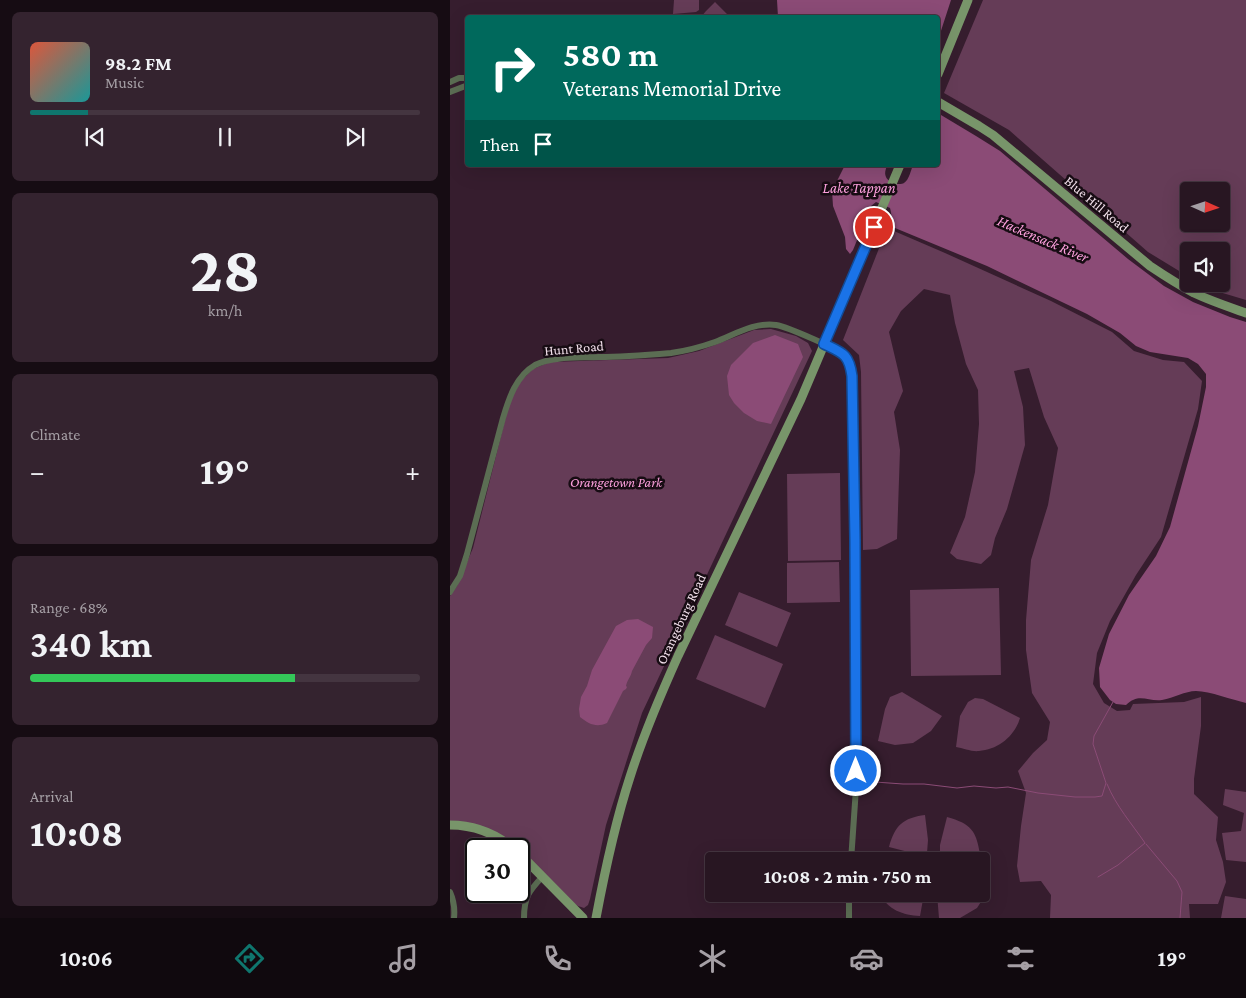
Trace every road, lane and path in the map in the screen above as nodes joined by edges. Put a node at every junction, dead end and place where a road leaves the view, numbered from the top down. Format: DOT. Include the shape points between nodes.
graph roads {
  1 [pos="968,0"];
  2 [pos="940,69"];
  3 [pos="465,78"];
  4 [pos="450,82"];
  5 [pos="465,87"];
  6 [pos="450,92"];
  7 [pos="940,103"];
  8 [pos="899,167"];
  9 [pos="1246,313"];
  10 [pos="824,344"];
  11 [pos="450,592"];
  12 [pos="450,825"];
  13 [pos="500,838"];
  14 [pos="852,852"];
  15 [pos="530,864"];
  16 [pos="543,876"];
  17 [pos="450,892"];
  18 [pos="849,902"];
  19 [pos="454,918"];
  20 [pos="524,918"];
  21 [pos="583,918"];
  22 [pos="596,918"];
  23 [pos="849,918"];
  1 -- 2 [label="main road"];
  3 -- 4 [label="street"];
  5 -- 6 [label="street"];
  7 -- 9 [label="main road, Blue Hill Road" via="1006,145 1173,282"];
  8 -- 10 [label="main road, Orangeburg Road"];
  10 -- 11 [label="street, Hunt Road" via="766,324 672,353 562,359 536,364 516,384 509,398 468,554"];
  10 -- 14 [label="street, Hunt Road" via="848,358 852,376 856,788"];
  10 -- 22 [label="main road, Orangeburg Road" via="659,698 619,814"];
  12 -- 13 [label="main road" via="475,828"];
  15 -- 16 [label="main road"];
  16 -- 20 [label="street" via="529,891"];
  16 -- 21 [label="main road"];
  17 -- 19 [label="street"];
  18 -- 23 [label="street"];
}
